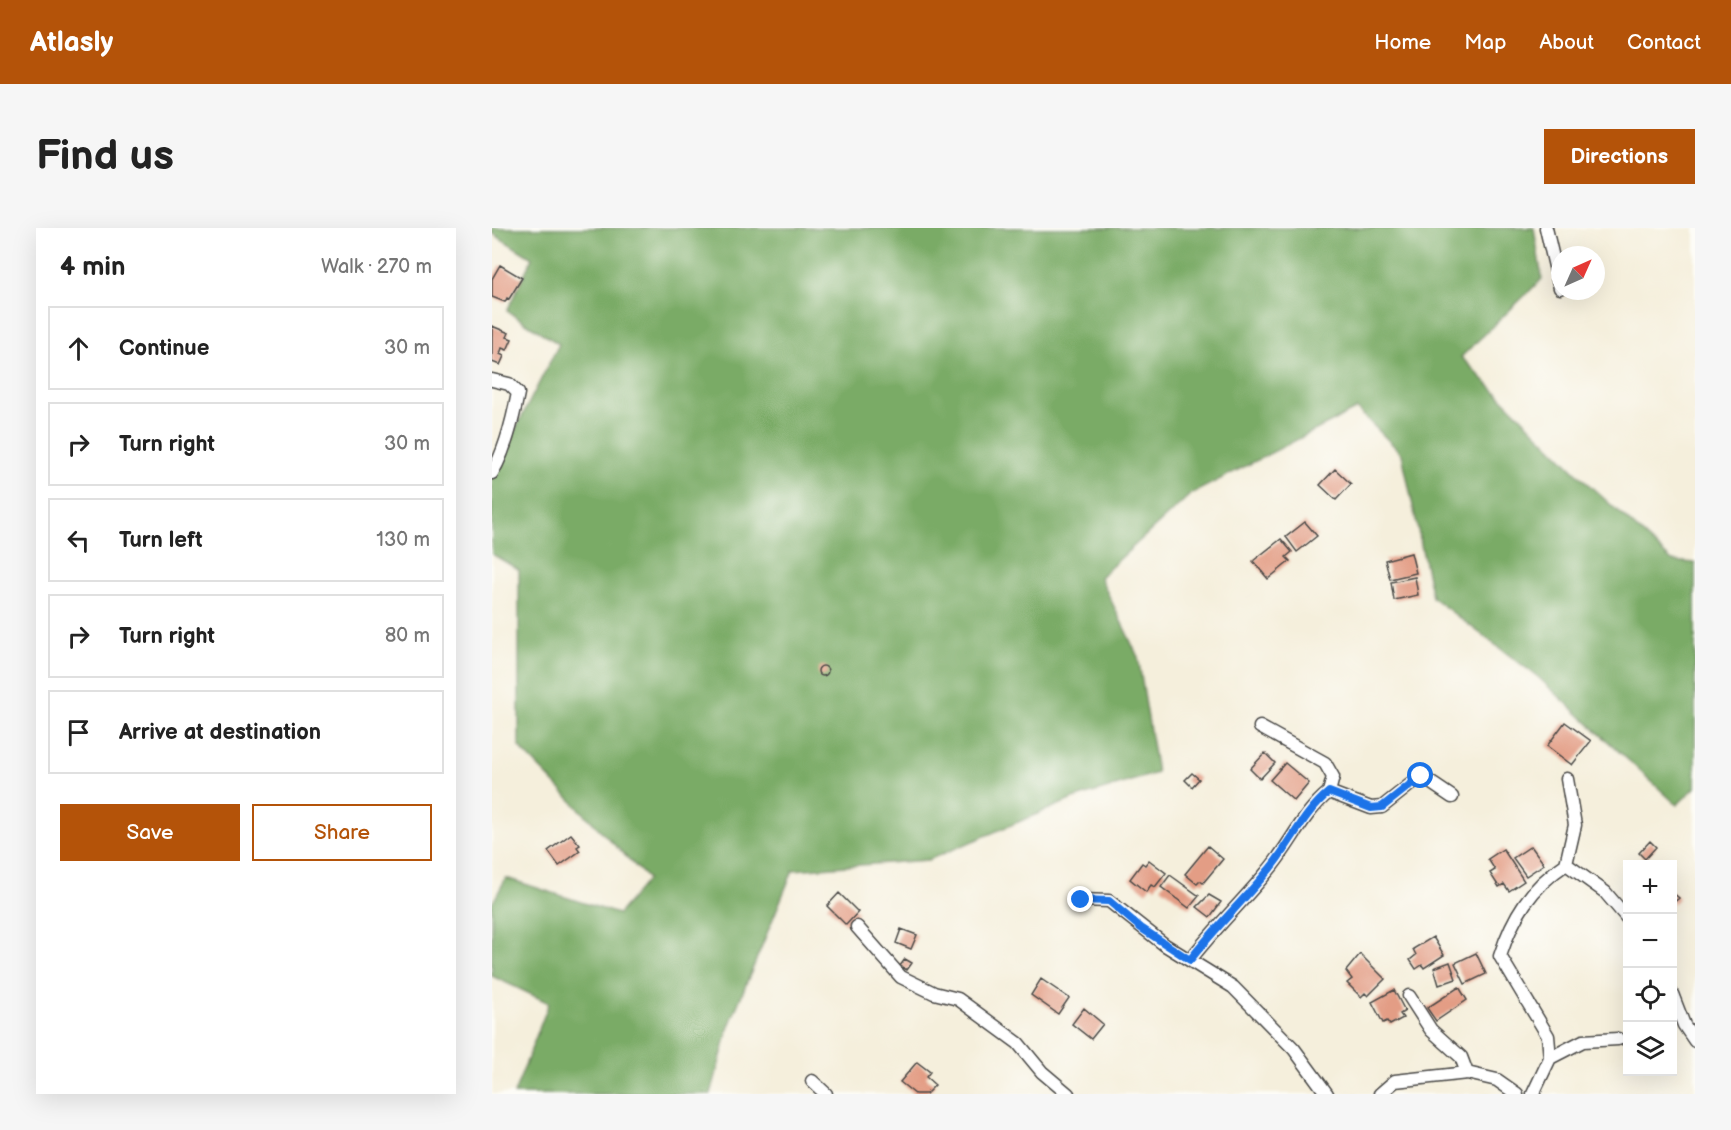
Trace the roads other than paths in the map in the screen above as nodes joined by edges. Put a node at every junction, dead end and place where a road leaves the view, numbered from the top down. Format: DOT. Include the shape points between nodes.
graph roads {
  1 [pos="1546,228"];
  2 [pos="1551,250"];
  3 [pos="492,380"];
  4 [pos="492,473"];
  5 [pos="1260,727"];
  6 [pos="1567,779"];
  7 [pos="1329,792"];
  8 [pos="1452,797"];
  9 [pos="1566,864"];
  10 [pos="1081,900"];
  11 [pos="1624,914"];
  12 [pos="857,927"];
  13 [pos="1190,960"];
  14 [pos="1408,996"];
  15 [pos="1677,1006"];
  16 [pos="1618,1039"];
  17 [pos="1695,1041"];
  18 [pos="1550,1058"];
  19 [pos="1467,1073"];
  20 [pos="812,1081"];
  21 [pos="826,1094"];
  22 [pos="1068,1094"];
  23 [pos="1327,1094"];
  24 [pos="1380,1094"];
  25 [pos="1517,1094"];
  26 [pos="1533,1094"];
  1 -- 2 [label="street"];
  3 -- 4 [label="street" via="509,384 518,393 514,416"];
  5 -- 7 [label="street" via="1325,763 1333,777"];
  6 -- 9 [label="street" via="1575,825"];
  7 -- 8 [label="street" via="1371,808 1382,807 1421,776"];
  7 -- 13 [label="street" via="1303,817 1267,872"];
  9 -- 11 [label="street" via="1605,892"];
  9 -- 18 [label="street" via="1544,879 1521,907 1500,956 1548,1036"];
  10 -- 13 [label="street" via="1109,901"];
  12 -- 22 [label="street" via="901,977 934,993 958,999 1018,1043 1042,1072"];
  13 -- 23 [label="street" via="1233,987 1293,1050"];
  14 -- 19 [label="street" via="1431,1030 1461,1057"];
  15 -- 17 [label="street"];
  16 -- 18 [label="street" via="1583,1041"];
  18 -- 26 [label="street"];
  19 -- 24 [label="street" via="1395,1082"];
  19 -- 25 [label="street" via="1497,1080"];
  20 -- 21 [label="street"];
}
